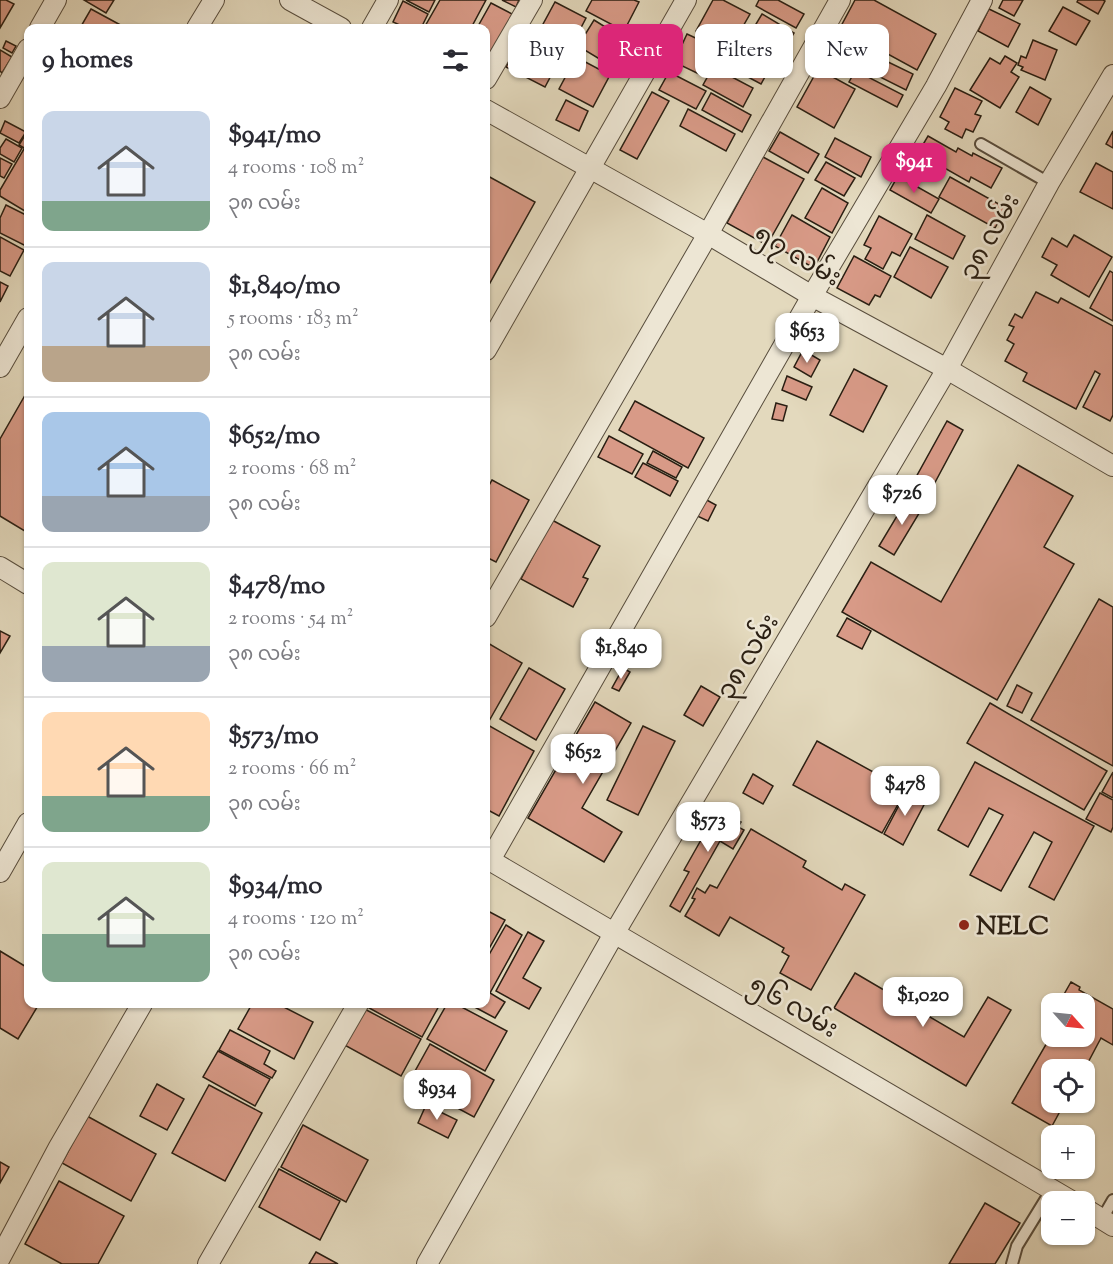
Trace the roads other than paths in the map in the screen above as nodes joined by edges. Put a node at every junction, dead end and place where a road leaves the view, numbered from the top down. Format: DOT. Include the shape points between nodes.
graph roads {
  1 [pos="56,0"];
  2 [pos="214,0"];
  3 [pos="290,0"];
  4 [pos="388,0"];
  5 [pos="532,0"];
  6 [pos="686,0"];
  7 [pos="840,0"];
  8 [pos="982,0"];
  9 [pos="42,24"];
  10 [pos="199,24"];
  11 [pos="334,24"];
  12 [pos="374,24"];
  13 [pos="24,56"];
  14 [pos="490,72"];
  15 [pos="1113,75"];
  16 [pos="0,98"];
  17 [pos="490,112"];
  18 [pos="981,144"];
  19 [pos="590,168"];
  20 [pos="1049,183"];
  21 [pos="708,234"];
  22 [pos="812,296"];
  23 [pos="24,325"];
  24 [pos="490,343"];
  25 [pos="0,367"];
  26 [pos="947,369"];
  27 [pos="1113,466"];
  28 [pos="0,567"];
  29 [pos="24,582"];
  30 [pos="490,610"];
  31 [pos="24,830"];
  32 [pos="490,856"];
  33 [pos="490,860"];
  34 [pos="0,872"];
  35 [pos="615,932"];
  36 [pos="140,1008"];
  37 [pos="356,1008"];
  38 [pos="1052,1189"];
  39 [pos="1055,1191"];
  40 [pos="1113,1200"];
  41 [pos="1107,1222"];
  42 [pos="0,1258"];
  43 [pos="208,1264"];
  44 [pos="427,1264"];
  45 [pos="1012,1264"];
  1 -- 9 [label="street"];
  2 -- 10 [label="street"];
  3 -- 11 [label="street"];
  4 -- 12 [label="street"];
  5 -- 14 [label="street"];
  6 -- 19 [label="street"];
  7 -- 21 [label="street"];
  8 -- 22 [label="street"];
  13 -- 16 [label="street"];
  15 -- 20 [label="street, ၃၈ လမ်း"];
  17 -- 19 [label="street, ၅၇ လမ်း"];
  18 -- 20 [label="lane"];
  19 -- 21 [label="street, ၅၇ လမ်း"];
  19 -- 24 [label="street"];
  20 -- 26 [label="street, ၃၈ လမ်း"];
  21 -- 22 [label="street, ၅၇ လမ်း"];
  21 -- 30 [label="street"];
  22 -- 26 [label="street, ၅၇ လမ်း"];
  22 -- 32 [label="street"];
  23 -- 25 [label="street"];
  26 -- 27 [label="street, ၅၇ လမ်း"];
  26 -- 35 [label="street, ၃၈ လမ်း"];
  28 -- 29 [label="street"];
  31 -- 34 [label="street"];
  33 -- 35 [label="street, ၅၆ လမ်း"];
  35 -- 38 [label="street, ၅၆ လမ်း"];
  35 -- 44 [label="street, ၃၈ လမ်း"];
  36 -- 42 [label="street" via="59,1146"];
  37 -- 43 [label="street"];
  38 -- 39 [label="street, ၅၆ လမ်း"];
  38 -- 45 [label="lane" via="1017,1246"];
  40 -- 41 [label="lane"];
}
